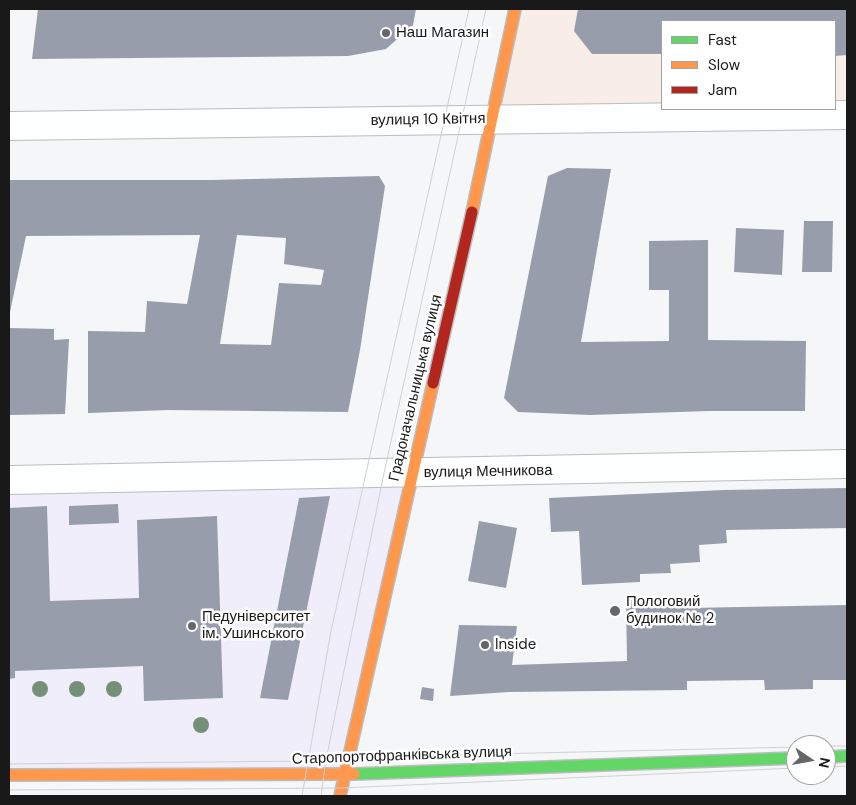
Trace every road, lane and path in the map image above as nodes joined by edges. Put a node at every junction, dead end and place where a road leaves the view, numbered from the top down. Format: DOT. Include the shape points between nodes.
graph roads {
  1 [pos="515,9"];
  2 [pos="847,115"];
  3 [pos="493,119"];
  4 [pos="9,126"];
  5 [pos="847,464"];
  6 [pos="412,473"];
  7 [pos="9,480"];
  8 [pos="786,758"];
  9 [pos="344,774"];
  10 [pos="9,775"];
  11 [pos="340,796"];
  1 -- 3 [label="street, Градоначальницька вулиця"];
  2 -- 3 [label="street, вулиця 10 Квітня"];
  3 -- 4 [label="street, вулиця 10 Квітня"];
  3 -- 6 [label="street, Градоначальницька вулиця"];
  5 -- 6 [label="street, вулиця Мечникова"];
  6 -- 7 [label="street, вулиця Мечникова"];
  6 -- 9 [label="street, Градоначальницька вулиця"];
  8 -- 9 [label="street, Старопортофранківська вулиця"];
  9 -- 10 [label="street, Старопортофранківська вулиця"];
  9 -- 11 [label="street, Градоначальницька вулиця"];
}
